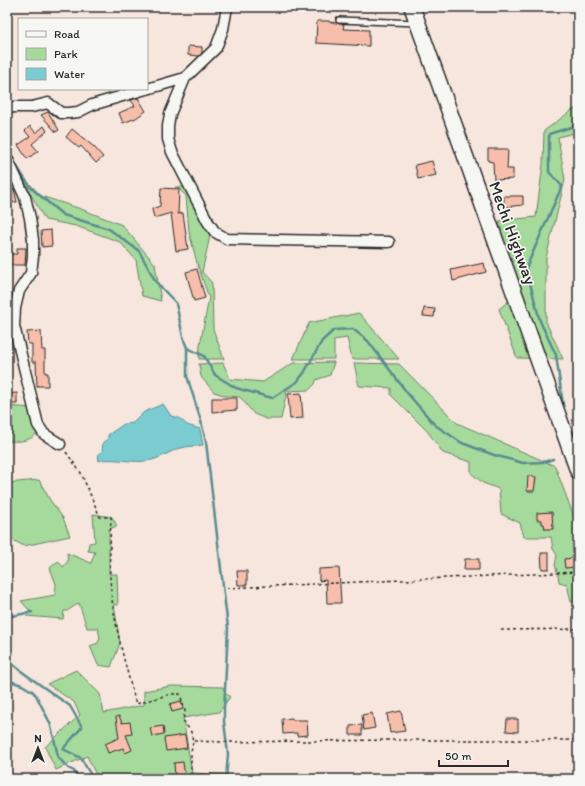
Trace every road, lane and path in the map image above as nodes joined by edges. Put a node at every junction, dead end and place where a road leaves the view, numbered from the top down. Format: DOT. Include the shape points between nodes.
graph roads {
  1 [pos="227,7"];
  2 [pos="412,7"];
  3 [pos="338,20"];
  4 [pos="418,24"];
  5 [pos="185,78"];
  6 [pos="148,88"];
  7 [pos="143,90"];
  8 [pos="7,109"];
  9 [pos="7,158"];
  10 [pos="389,242"];
  11 [pos="60,444"];
  12 [pos="578,471"];
  13 [pos="578,572"];
  14 [pos="227,588"];
  15 [pos="578,629"];
  16 [pos="501,630"];
  17 [pos="578,740"];
  18 [pos="193,741"];
  19 [pos="191,774"];
  1 -- 5 [label="street" via="216,48"];
  2 -- 4 [label="main road, Mechi Highway"];
  3 -- 4 [label="lane"];
  4 -- 12 [label="main road, Mechi Highway"];
  5 -- 6 [label="street"];
  5 -- 10 [label="street" via="170,114 168,139 172,152 215,232 228,239"];
  7 -- 8 [label="street" via="92,105 78,112 60,113 48,103"];
  9 -- 11 [label="street" via="25,198 33,240 31,273 19,290 14,326 38,425 44,434"];
  11 -- 18 [label="path" via="81,474 100,517 111,517 112,604 120,648 136,704 180,694 185,710 183,720 191,732"];
  13 -- 14 [label="path"];
  15 -- 16 [label="path"];
  17 -- 18 [label="path"];
  18 -- 19 [label="path"];
}
